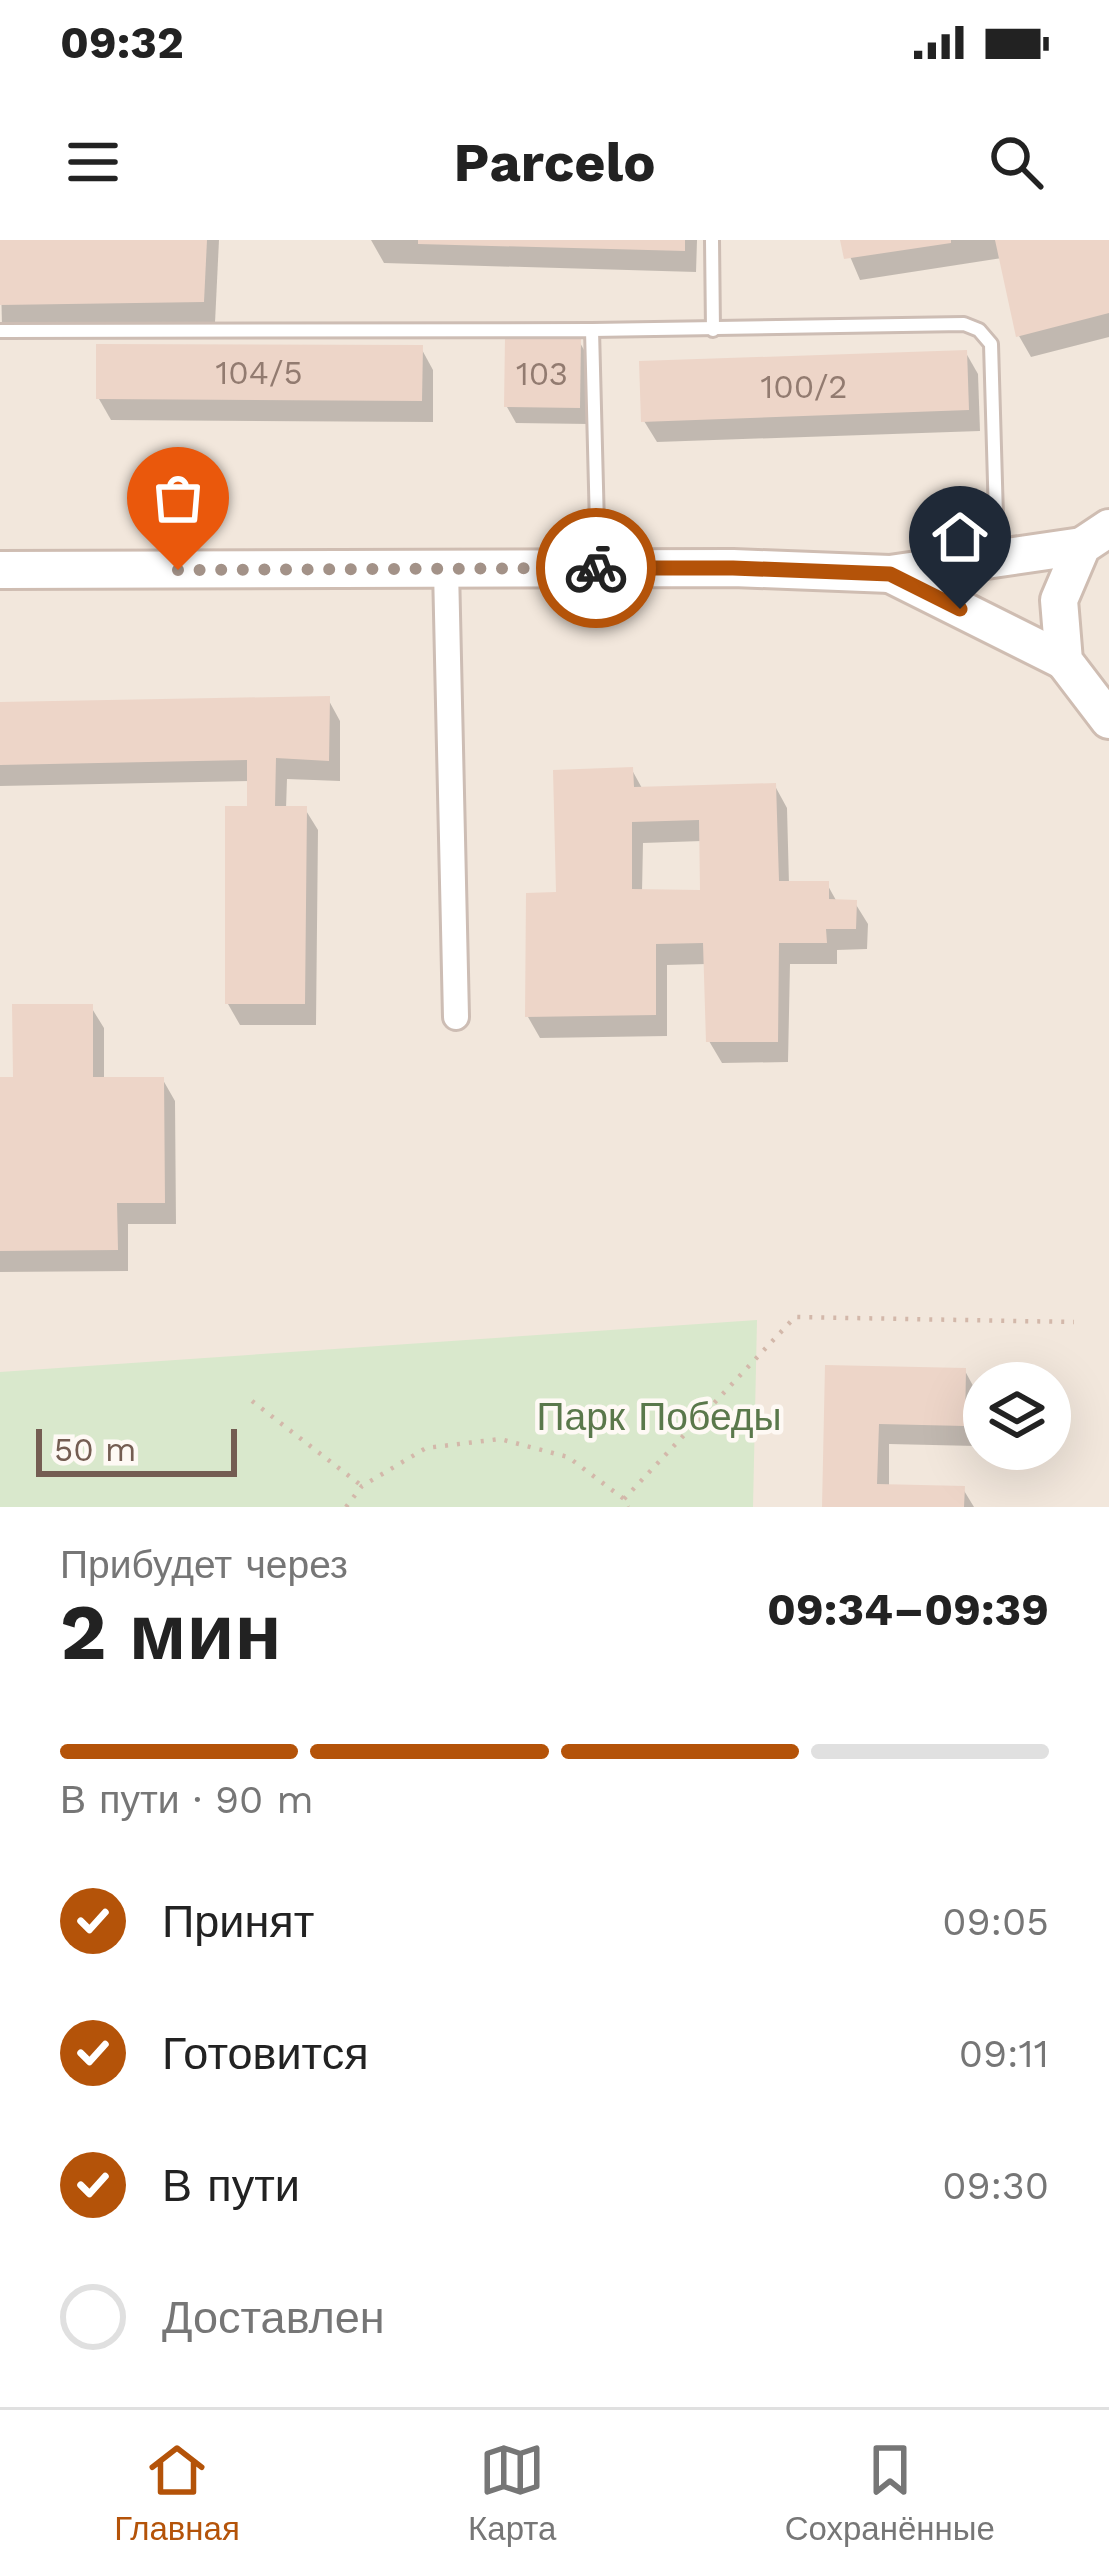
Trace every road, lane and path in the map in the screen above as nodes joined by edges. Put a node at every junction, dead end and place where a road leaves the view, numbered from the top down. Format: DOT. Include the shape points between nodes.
graph roads {
  1 [pos="712,240"];
  2 [pos="592,330"];
  3 [pos="713,330"];
  4 [pos="0,331"];
  5 [pos="996,517"];
  6 [pos="1096,537"];
  7 [pos="446,568"];
  8 [pos="598,568"];
  9 [pos="0,571"];
  10 [pos="890,574"];
  11 [pos="1064,661"];
  12 [pos="1109,722"];
  13 [pos="456,1017"];
  14 [pos="1074,1322"];
  15 [pos="252,1401"];
  16 [pos="362,1486"];
  17 [pos="623,1499"];
  18 [pos="346,1507"];
  19 [pos="628,1507"];
  1 -- 3 [label="lane"];
  2 -- 3 [label="lane"];
  2 -- 4 [label="lane"];
  2 -- 8 [label="lane"];
  3 -- 5 [label="lane" via="979,330 991,344"];
  6 -- 10 [label="street"];
  6 -- 11 [label="street" via="1058,601"];
  7 -- 8 [label="street"];
  7 -- 9 [label="street"];
  7 -- 13 [label="street"];
  8 -- 10 [label="street"];
  10 -- 11 [label="street"];
  11 -- 12 [label="street"];
  14 -- 17 [label="path" via="795,1316"];
  15 -- 16 [label="path"];
  16 -- 17 [label="path" via="426,1448 500,1438 568,1457"];
  16 -- 18 [label="path"];
  17 -- 19 [label="path"];
}
